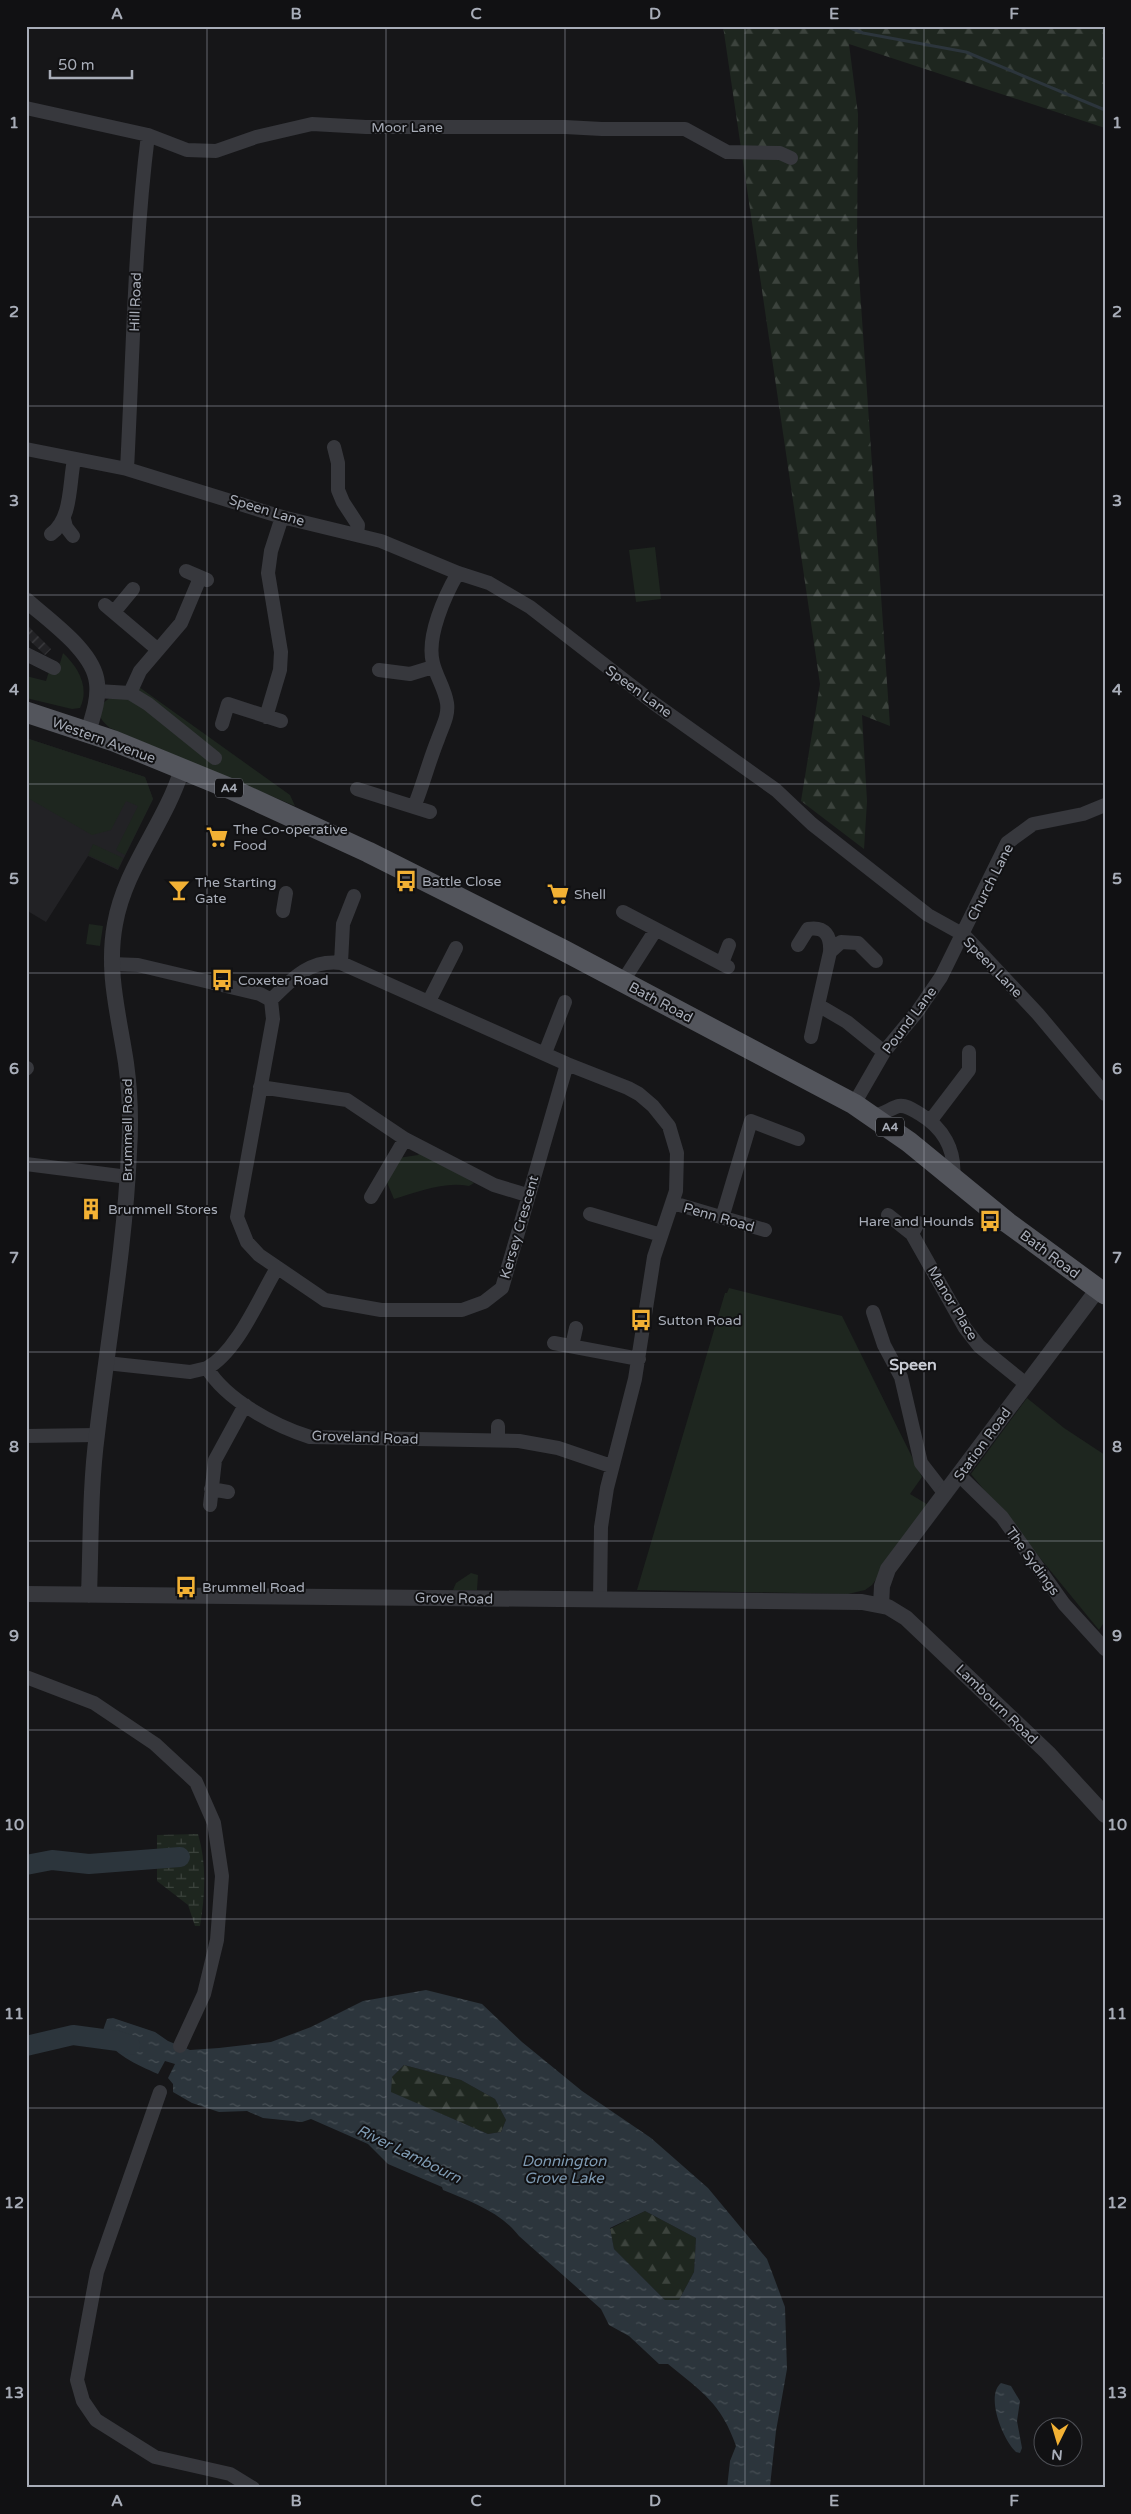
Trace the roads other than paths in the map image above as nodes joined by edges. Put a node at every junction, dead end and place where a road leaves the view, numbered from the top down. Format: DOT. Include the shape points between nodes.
graph roads {
  1 [pos="26,108"];
  2 [pos="148,135"];
  3 [pos="791,158"];
  4 [pos="334,447"];
  5 [pos="26,449"];
  6 [pos="74,460"];
  7 [pos="127,469"];
  8 [pos="282,517"];
  9 [pos="64,519"];
  10 [pos="51,534"];
  11 [pos="357,535"];
  12 [pos="73,536"];
  13 [pos="186,571"];
  14 [pos="458,573"];
  15 [pos="133,589"];
  16 [pos="26,600"];
  17 [pos="157,649"];
  18 [pos="26,654"];
  19 [pos="433,667"];
  20 [pos="54,668"];
  21 [pos="386,675"];
  22 [pos="97,691"];
  23 [pos="130,693"];
  24 [pos="26,712"];
  25 [pos="266,717"];
  26 [pos="281,721"];
  27 [pos="222,724"];
  28 [pos="88,732"];
  29 [pos="216,758"];
  30 [pos="182,769"];
  31 [pos="357,788"];
  32 [pos="1105,805"];
  33 [pos="414,807"];
  34 [pos="430,812"];
  35 [pos="286,893"];
  36 [pos="354,896"];
  37 [pos="283,911"];
  38 [pos="623,912"];
  39 [pos="655,931"];
  40 [pos="964,935"];
  41 [pos="729,945"];
  42 [pos="798,945"];
  43 [pos="456,948"];
  44 [pos="830,952"];
  45 [pos="876,961"];
  46 [pos="341,963"];
  47 [pos="111,964"];
  48 [pos="622,981"];
  49 [pos="270,1000"];
  50 [pos="429,1001"];
  51 [pos="565,1002"];
  52 [pos="818,1005"];
  53 [pos="811,1037"];
  54 [pos="884,1052"];
  55 [pos="969,1052"];
  56 [pos="545,1053"];
  57 [pos="567,1064"];
  58 [pos="260,1087"];
  59 [pos="1105,1094"];
  60 [pos="854,1104"];
  61 [pos="874,1116"];
  62 [pos="931,1120"];
  63 [pos="405,1139"];
  64 [pos="798,1139"];
  65 [pos="26,1164"];
  66 [pos="128,1177"];
  67 [pos="953,1178"];
  68 [pos="527,1195"];
  69 [pos="371,1197"];
  70 [pos="673,1203"];
  71 [pos="590,1214"];
  72 [pos="888,1215"];
  73 [pos="722,1218"];
  74 [pos="765,1230"];
  75 [pos="661,1235"];
  76 [pos="277,1268"];
  77 [pos="1101,1292"];
  78 [pos="873,1312"];
  79 [pos="576,1328"];
  80 [pos="554,1343"];
  81 [pos="572,1346"];
  82 [pos="639,1359"];
  83 [pos="106,1363"];
  84 [pos="207,1368"];
  85 [pos="1026,1384"];
  86 [pos="245,1405"];
  87 [pos="97,1435"];
  88 [pos="26,1436"];
  89 [pos="611,1466"];
  90 [pos="960,1476"];
  91 [pos="211,1489"];
  92 [pos="228,1492"];
  93 [pos="944,1494"];
  94 [pos="210,1505"];
  95 [pos="26,1594"];
  96 [pos="89,1595"];
  97 [pos="600,1600"];
  98 [pos="881,1605"];
  99 [pos="1105,1648"];
  100 [pos="26,1677"];
  101 [pos="1105,1815"];
  102 [pos="180,2046"];
  103 [pos="160,2092"];
  104 [pos="253,2488"];
  1 -- 2 [label="street, Moor Lane"];
  2 -- 3 [label="street, Moor Lane" via="187,150 216,151 256,137 312,124 685,129 727,152 780,153"];
  2 -- 7 [label="street, Hill Road" via="136,259"];
  4 -- 11 [label="street" via="338,463 338,490 358,525"];
  5 -- 6 [label="street, Speen Lane"];
  6 -- 7 [label="street, Speen Lane"];
  6 -- 9 [label="street"];
  7 -- 8 [label="street, Speen Lane"];
  8 -- 11 [label="street, Speen Lane"];
  8 -- 25 [label="street" via="268,573 281,652 280,670"];
  9 -- 10 [label="street"];
  9 -- 12 [label="street"];
  11 -- 14 [label="street, Speen Lane" via="390,544"];
  13 -- 17 [label="street" via="204,579 182,622"];
  14 -- 19 [label="street" via="447,591 434,635"];
  14 -- 40 [label="street, Speen Lane" via="489,583 530,607 656,704 776,790 812,824 928,915"];
  15 -- 17 [label="street" via="110,609"];
  16 -- 22 [label="street" via="86,656 94,670"];
  17 -- 23 [label="street" via="133,683"];
  18 -- 20 [label="street"];
  19 -- 21 [label="street" via="410,674"];
  19 -- 33 [label="street" via="447,703 446,722"];
  22 -- 23 [label="street"];
  22 -- 28 [label="street"];
  23 -- 29 [label="street"];
  24 -- 28 [label="main road, Western Avenue / A4"];
  25 -- 26 [label="street"];
  25 -- 27 [label="street" via="228,704"];
  28 -- 30 [label="main road, Western Avenue / A4"];
  30 -- 47 [label="street, Brummell Road" via="128,878 115,923"];
  30 -- 48 [label="main road, Bath Road / A4" via="402,868"];
  31 -- 33 [label="street" via="372,789"];
  32 -- 40 [label="street, Church Lane" via="1083,814 1033,824 1008,843 972,912"];
  33 -- 34 [label="street"];
  35 -- 37 [label="street"];
  36 -- 46 [label="street" via="343,924"];
  38 -- 39 [label="street"];
  39 -- 41 [label="street" via="725,965"];
  39 -- 48 [label="street"];
  40 -- 54 [label="street, Pound Lane" via="941,977"];
  40 -- 59 [label="street, Speen Lane" via="1038,1014"];
  42 -- 44 [label="street" via="808,929 816,928 826,932 831,941"];
  43 -- 50 [label="street"];
  44 -- 45 [label="street" via="840,942 858,943"];
  44 -- 52 [label="street"];
  46 -- 49 [label="street" via="327,962 304,969"];
  46 -- 50 [label="street"];
  47 -- 49 [label="street" via="138,965 260,994"];
  47 -- 66 [label="street, Brummell Road" via="128,1086"];
  48 -- 60 [label="main road, Bath Road / A4"];
  49 -- 58 [label="street, Kersey Crescent" via="274,1019"];
  50 -- 56 [label="street"];
  51 -- 56 [label="street"];
  52 -- 53 [label="street"];
  52 -- 54 [label="street" via="847,1022"];
  54 -- 60 [label="street, Pound Lane"];
  55 -- 62 [label="street" via="969,1070"];
  56 -- 57 [label="street"];
  57 -- 68 [label="street, Kersey Crescent"];
  57 -- 70 [label="street" via="639,1094 661,1115 669,1126 677,1153 678,1177"];
  58 -- 63 [label="street" via="347,1100"];
  58 -- 76 [label="street, Kersey Crescent" via="237,1217 248,1242"];
  60 -- 61 [label="main road, Bath Road / A4"];
  61 -- 62 [label="street" via="885,1114 897,1106 908,1107"];
  61 -- 67 [label="main road, Bath Road / A4"];
  62 -- 67 [label="street" via="946,1138 955,1164"];
  63 -- 68 [label="street" via="494,1185"];
  63 -- 69 [label="street"];
  64 -- 73 [label="street" via="750,1121"];
  65 -- 66 [label="street"];
  66 -- 83 [label="street, Brummell Road"];
  67 -- 77 [label="main road, Bath Road / A4"];
  68 -- 76 [label="street, Kersey Crescent" via="502,1288 484,1302 462,1310 382,1310 325,1300"];
  70 -- 73 [label="street, Penn Road"];
  70 -- 75 [label="street"];
  71 -- 75 [label="street"];
  72 -- 85 [label="street, Manor Place" via="915,1228 965,1328 979,1346"];
  73 -- 74 [label="street, Penn Road"];
  75 -- 82 [label="street" via="649,1280"];
  76 -- 84 [label="street" via="227,1352"];
  77 -- 85 [label="street, Station Road"];
  78 -- 93 [label="street" via="884,1345 901,1377 921,1463"];
  79 -- 81 [label="street"];
  80 -- 81 [label="street"];
  81 -- 82 [label="street"];
  82 -- 89 [label="street"];
  83 -- 84 [label="street" via="190,1372"];
  83 -- 87 [label="street, Brummell Road"];
  84 -- 86 [label="street, Groveland Road" via="218,1385"];
  85 -- 90 [label="street, Station Road"];
  86 -- 89 [label="street, Groveland Road" via="300,1434 321,1439 498,1433"];
  86 -- 91 [label="street" via="218,1453"];
  87 -- 88 [label="street"];
  87 -- 96 [label="street, Brummell Road" via="92,1482"];
  89 -- 97 [label="street" via="601,1528"];
  90 -- 93 [label="street, Station Road"];
  90 -- 99 [label="street, The Sydings" via="1002,1517 1064,1604"];
  91 -- 92 [label="street"];
  91 -- 94 [label="street"];
  93 -- 98 [label="street, Station Road" via="888,1569 882,1586"];
  95 -- 96 [label="street, Grove Road"];
  96 -- 97 [label="street, Grove Road"];
  97 -- 98 [label="street, Grove Road" via="862,1602"];
  98 -- 101 [label="street, Lambourn Road" via="906,1618 977,1684 1048,1752"];
  100 -- 102 [label="street" via="94,1703 155,1744 196,1782 214,1823 222,1876 217,1940 204,1994"];
  103 -- 104 [label="street" via="97,2272 76,2380 83,2401 96,2420 155,2456 230,2474"];
}
